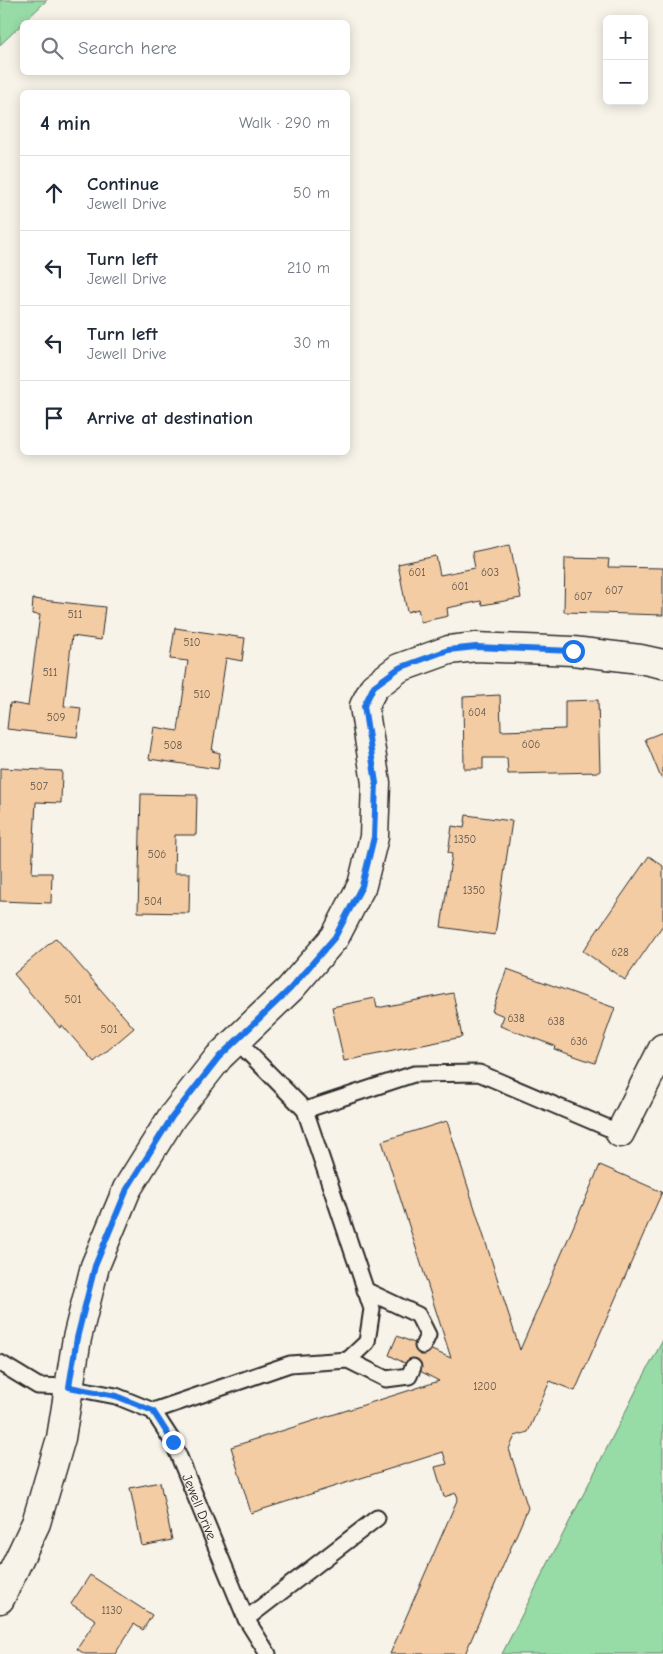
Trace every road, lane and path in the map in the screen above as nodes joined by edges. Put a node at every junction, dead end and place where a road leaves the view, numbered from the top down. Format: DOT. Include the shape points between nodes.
graph roads {
  1 [pos="663,664"];
  2 [pos="236,1040"];
  3 [pos="663,1048"];
  4 [pos="305,1110"];
  5 [pos="620,1133"];
  6 [pos="365,1290"];
  7 [pos="423,1346"];
  8 [pos="348,1360"];
  9 [pos="0,1363"];
  10 [pos="413,1367"];
  11 [pos="69,1387"];
  12 [pos="153,1411"];
  13 [pos="377,1518"];
  14 [pos="1,1594"];
  15 [pos="246,1619"];
  16 [pos="268,1654"];
  1 -- 2 [label="street" via="573,651 476,647 448,650 399,668 374,686 364,706 376,783 374,837 362,886 335,937 290,989"];
  2 -- 4 [label="lane"];
  2 -- 11 [label="street" via="172,1117 127,1189 95,1266"];
  3 -- 5 [label="street"];
  4 -- 5 [label="lane" via="414,1074 479,1073"];
  4 -- 6 [label="lane"];
  6 -- 7 [label="lane" via="418,1314 428,1335"];
  6 -- 8 [label="lane" via="372,1309 367,1342"];
  8 -- 10 [label="lane" via="386,1379 408,1376"];
  8 -- 12 [label="lane" via="290,1364"];
  9 -- 11 [label="lane" via="38,1386"];
  11 -- 12 [label="lane" via="116,1396"];
  11 -- 14 [label="street" via="61,1438 36,1523"];
  12 -- 15 [label="lane, Jewell Drive" via="173,1442"];
  13 -- 15 [label="lane"];
  15 -- 16 [label="lane, Jewell Drive"];
}
